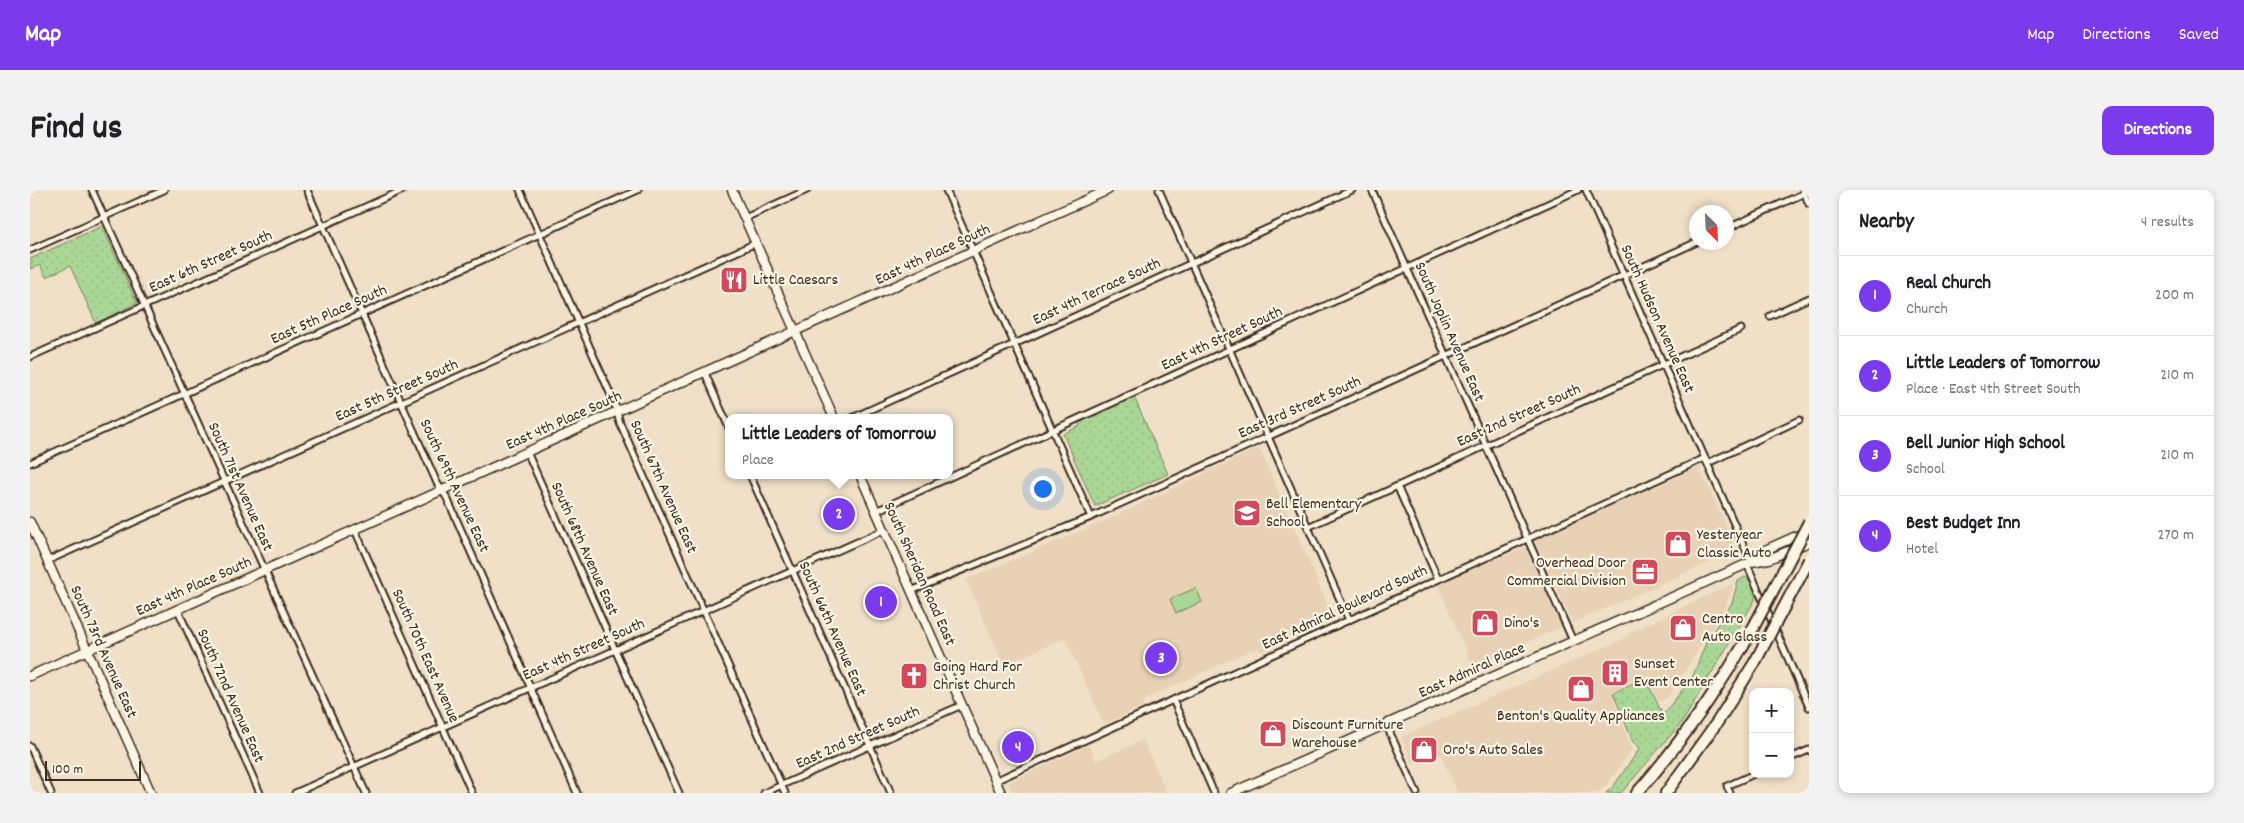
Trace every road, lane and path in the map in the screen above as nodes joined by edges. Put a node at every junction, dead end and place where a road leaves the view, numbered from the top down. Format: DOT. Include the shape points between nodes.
graph roads {
  1 [pos="92,190"];
  2 [pos="164,190"];
  3 [pos="307,190"];
  4 [pos="403,190"];
  5 [pos="520,190"];
  6 [pos="638,190"];
  7 [pos="732,190"];
  8 [pos="807,190"];
  9 [pos="946,190"];
  10 [pos="1108,190"];
  11 [pos="1159,190"];
  12 [pos="1352,190"];
  13 [pos="1372,190"];
  14 [pos="1578,190"];
  15 [pos="1586,190"];
  16 [pos="1805,192"];
  17 [pos="1809,204"];
  18 [pos="104,217"];
  19 [pos="745,218"];
  20 [pos="1734,225"];
  21 [pos="323,226"];
  22 [pos="539,234"];
  23 [pos="756,243"];
  24 [pos="1689,246"];
  25 [pos="30,250"];
  26 [pos="973,251"];
  27 [pos="1191,263"];
  28 [pos="1407,268"];
  29 [pos="1624,276"];
  30 [pos="1809,298"];
  31 [pos="145,305"];
  32 [pos="362,314"];
  33 [pos="1770,316"];
  34 [pos="579,323"];
  35 [pos="1741,329"];
  36 [pos="796,332"];
  37 [pos="1014,344"];
  38 [pos="1229,350"];
  39 [pos="30,357"];
  40 [pos="1446,357"];
  41 [pos="1664,364"];
  42 [pos="705,373"];
  43 [pos="184,393"];
  44 [pos="401,402"];
  45 [pos="617,412"];
  46 [pos="832,414"];
  47 [pos="861,414"];
  48 [pos="725,419"];
  49 [pos="1799,420"];
  50 [pos="1052,430"];
  51 [pos="1268,436"];
  52 [pos="1485,445"];
  53 [pos="528,452"];
  54 [pos="1706,460"];
  55 [pos="30,463"];
  56 [pos="953,476"];
  57 [pos="752,479"];
  58 [pos="862,479"];
  59 [pos="946,479"];
  60 [pos="224,482"];
  61 [pos="1396,486"];
  62 [pos="442,490"];
  63 [pos="876,511"];
  64 [pos="1091,517"];
  65 [pos="30,522"];
  66 [pos="1809,522"];
  67 [pos="1308,527"];
  68 [pos="355,530"];
  69 [pos="884,530"];
  70 [pos="1809,530"];
  71 [pos="1526,539"];
  72 [pos="1809,542"];
  73 [pos="1809,560"];
  74 [pos="47,561"];
  75 [pos="1749,563"];
  76 [pos="265,570"];
  77 [pos="792,570"];
  78 [pos="1438,579"];
  79 [pos="911,591"];
  80 [pos="178,610"];
  81 [pos="704,610"];
  82 [pos="1349,620"];
  83 [pos="1573,641"];
  84 [pos="87,650"];
  85 [pos="615,650"];
  86 [pos="30,676"];
  87 [pos="532,688"];
  88 [pos="1173,700"];
  89 [pos="962,705"];
  90 [pos="1809,707"];
  91 [pos="1386,724"];
  92 [pos="443,727"];
  93 [pos="30,746"];
  94 [pos="870,746"];
  95 [pos="1809,750"];
  96 [pos="1794,756"];
  97 [pos="354,767"];
  98 [pos="1749,776"];
  99 [pos="995,781"];
  100 [pos="781,785"];
  101 [pos="51,793"];
  102 [pos="152,793"];
  103 [pos="260,793"];
  104 [pos="295,793"];
  105 [pos="366,793"];
  106 [pos="472,793"];
  107 [pos="577,793"];
  108 [pos="678,793"];
  109 [pos="764,793"];
  110 [pos="785,793"];
  111 [pos="891,793"];
  112 [pos="1001,793"];
  113 [pos="1214,793"];
  114 [pos="1231,793"];
  115 [pos="1417,793"];
  116 [pos="1637,793"];
  117 [pos="1666,793"];
  118 [pos="1730,793"];
  1 -- 18 [label="street, South 71st Avenue East"];
  2 -- 18 [label="street"];
  3 -- 21 [label="street, South 69th Avenue East"];
  4 -- 21 [label="street, East 6th Street South"];
  5 -- 22 [label="street, South 67th Avenue East"];
  6 -- 22 [label="street, East 5th Place South"];
  7 -- 19 [label="street"];
  8 -- 19 [label="street"];
  9 -- 26 [label="street"];
  10 -- 26 [label="street, East 4th Place South"];
  11 -- 27 [label="street"];
  12 -- 27 [label="street, East 4th Terrace South"];
  13 -- 28 [label="street, South Joplin Avenue East"];
  14 -- 28 [label="street, East 4th Street South"];
  15 -- 29 [label="street, South Hudson Avenue East"];
  16 -- 17 [label="street"];
  16 -- 20 [label="street"];
  18 -- 25 [label="street"];
  18 -- 31 [label="street, South 71st Avenue East"];
  19 -- 23 [label="street"];
  21 -- 31 [label="street, East 6th Street South"];
  21 -- 32 [label="street, South 69th Avenue East"];
  22 -- 32 [label="street, East 5th Place South"];
  22 -- 34 [label="street, South 67th Avenue East"];
  23 -- 34 [label="street, East 5th Street South"];
  23 -- 36 [label="street"];
  24 -- 29 [label="street, East 3rd Street South"];
  26 -- 36 [label="street, East 4th Place South"];
  26 -- 37 [label="street"];
  27 -- 37 [label="street, East 4th Terrace South"];
  27 -- 38 [label="street"];
  28 -- 38 [label="street, East 4th Street South"];
  28 -- 40 [label="street, South Joplin Avenue East"];
  29 -- 40 [label="street, East 3rd Street South"];
  29 -- 41 [label="street, South Hudson Avenue East"];
  30 -- 33 [label="street"];
  31 -- 39 [label="street, East 6th Street South"];
  31 -- 43 [label="street, South 71st Avenue East"];
  32 -- 43 [label="street, East 5th Place South"];
  32 -- 44 [label="street, South 69th Avenue East"];
  34 -- 44 [label="street, East 5th Street South"];
  34 -- 45 [label="street, South 67th Avenue East"];
  35 -- 41 [label="street, East 2nd Street South"];
  36 -- 42 [label="street, East 4th Place South"];
  36 -- 46 [label="street"];
  37 -- 47 [label="street, East 4th Terrace South"];
  37 -- 50 [label="street"];
  38 -- 50 [label="street, East 4th Street South"];
  38 -- 51 [label="street"];
  40 -- 51 [label="street, East 3rd Street South"];
  40 -- 52 [label="street, South Joplin Avenue East"];
  41 -- 52 [label="street, East 2nd Street South"];
  41 -- 54 [label="street, South Hudson Avenue East"];
  42 -- 45 [label="street, East 4th Place South"];
  42 -- 48 [label="street"];
  43 -- 55 [label="street, East 5th Place South"];
  43 -- 60 [label="street, South 71st Avenue East"];
  44 -- 60 [label="street, East 5th Street South"];
  44 -- 62 [label="street, South 69th Avenue East"];
  45 -- 53 [label="street, East 4th Place South"];
  45 -- 81 [label="street, South 67th Avenue East"];
  49 -- 54 [label="street, East Admiral Boulevard South"];
  50 -- 56 [label="street, East 4th Street South"];
  50 -- 64 [label="street"];
  51 -- 64 [label="street, East 3rd Street South"];
  51 -- 67 [label="street"];
  52 -- 61 [label="street, East 2nd Street South"];
  52 -- 71 [label="street, South Joplin Avenue East"];
  53 -- 62 [label="street, East 4th Place South"];
  53 -- 85 [label="street, South 68th Avenue East"];
  54 -- 71 [label="street, East Admiral Boulevard South"];
  54 -- 75 [label="street, South Hudson Avenue East"];
  57 -- 77 [label="street, South 66th Avenue East"];
  58 -- 63 [label="street, South Sheridan Road East"];
  59 -- 63 [label="street, East 4th Street South"];
  60 -- 74 [label="street, East 5th Street South"];
  60 -- 76 [label="street, South 71st Avenue East"];
  61 -- 67 [label="street, East 2nd Street South"];
  61 -- 78 [label="street"];
  62 -- 68 [label="street, East 4th Place South"];
  62 -- 87 [label="street, South 69th Avenue East"];
  63 -- 69 [label="street, South Sheridan Road East"];
  64 -- 79 [label="street, East 3rd Street South"];
  65 -- 74 [label="street, South 73rd Avenue East"];
  66 -- 116 [label="highway, bridge" via="1719,686 1690,728"];
  67 -- 82 [label="street"];
  68 -- 76 [label="street, East 4th Place South"];
  68 -- 92 [label="street, South 70th East Avenue"];
  69 -- 77 [label="street, East 4th Street South"];
  69 -- 79 [label="street, South Sheridan Road East"];
  70 -- 75 [label="street" via="1765,550"];
  71 -- 78 [label="street, East Admiral Boulevard South"];
  71 -- 83 [label="street, South Joplin Avenue East"];
  72 -- 75 [label="street" via="1769,559"];
  73 -- 117 [label="highway, bridge" via="1755,662 1718,721"];
  74 -- 84 [label="street, South 73rd Avenue East"];
  75 -- 83 [label="street, East Admiral Place"];
  75 -- 90 [label="street, South Hudson Avenue East"];
  76 -- 80 [label="street, East 4th Place South"];
  76 -- 97 [label="street, South 71st Avenue East"];
  77 -- 81 [label="street, East 4th Street South"];
  77 -- 94 [label="street, South 66th Avenue East"];
  78 -- 82 [label="street, East Admiral Boulevard South"];
  79 -- 89 [label="street, South Sheridan Road East"];
  80 -- 84 [label="street, East 4th Place South"];
  80 -- 103 [label="street, South 72nd Avenue East"];
  81 -- 85 [label="street, East 4th Street South"];
  81 -- 100 [label="street, South 67th Avenue East"];
  82 -- 88 [label="street, East Admiral Boulevard South"];
  83 -- 91 [label="street, East Admiral Place"];
  84 -- 86 [label="street, East 4th Place South"];
  84 -- 102 [label="street, South 73rd Avenue East"];
  85 -- 87 [label="street, East 4th Street South"];
  85 -- 108 [label="street, South 68th Avenue East"];
  87 -- 92 [label="street, East 4th Street South"];
  87 -- 107 [label="street, South 69th Avenue East"];
  88 -- 99 [label="street, East Admiral Boulevard South"];
  88 -- 113 [label="street"];
  89 -- 94 [label="street, East 2nd Street South"];
  89 -- 99 [label="street, South Sheridan Road East"];
  91 -- 114 [label="street, East Admiral Place"];
  91 -- 115 [label="street"];
  92 -- 97 [label="street, East 4th Street South"];
  92 -- 106 [label="street, South 70th East Avenue"];
  93 -- 101 [label="street"];
  94 -- 100 [label="street, East 2nd Street South"];
  94 -- 111 [label="street, South 66th Avenue East"];
  95 -- 96 [label="street"];
  97 -- 104 [label="street, East 4th Street South"];
  97 -- 105 [label="street, South 71st Avenue East"];
  98 -- 118 [label="street" via="1726,786"];
  99 -- 112 [label="street, South Sheridan Road East"];
  100 -- 109 [label="street, East 2nd Street South"];
  100 -- 110 [label="street, South 67th Avenue East"];
}
